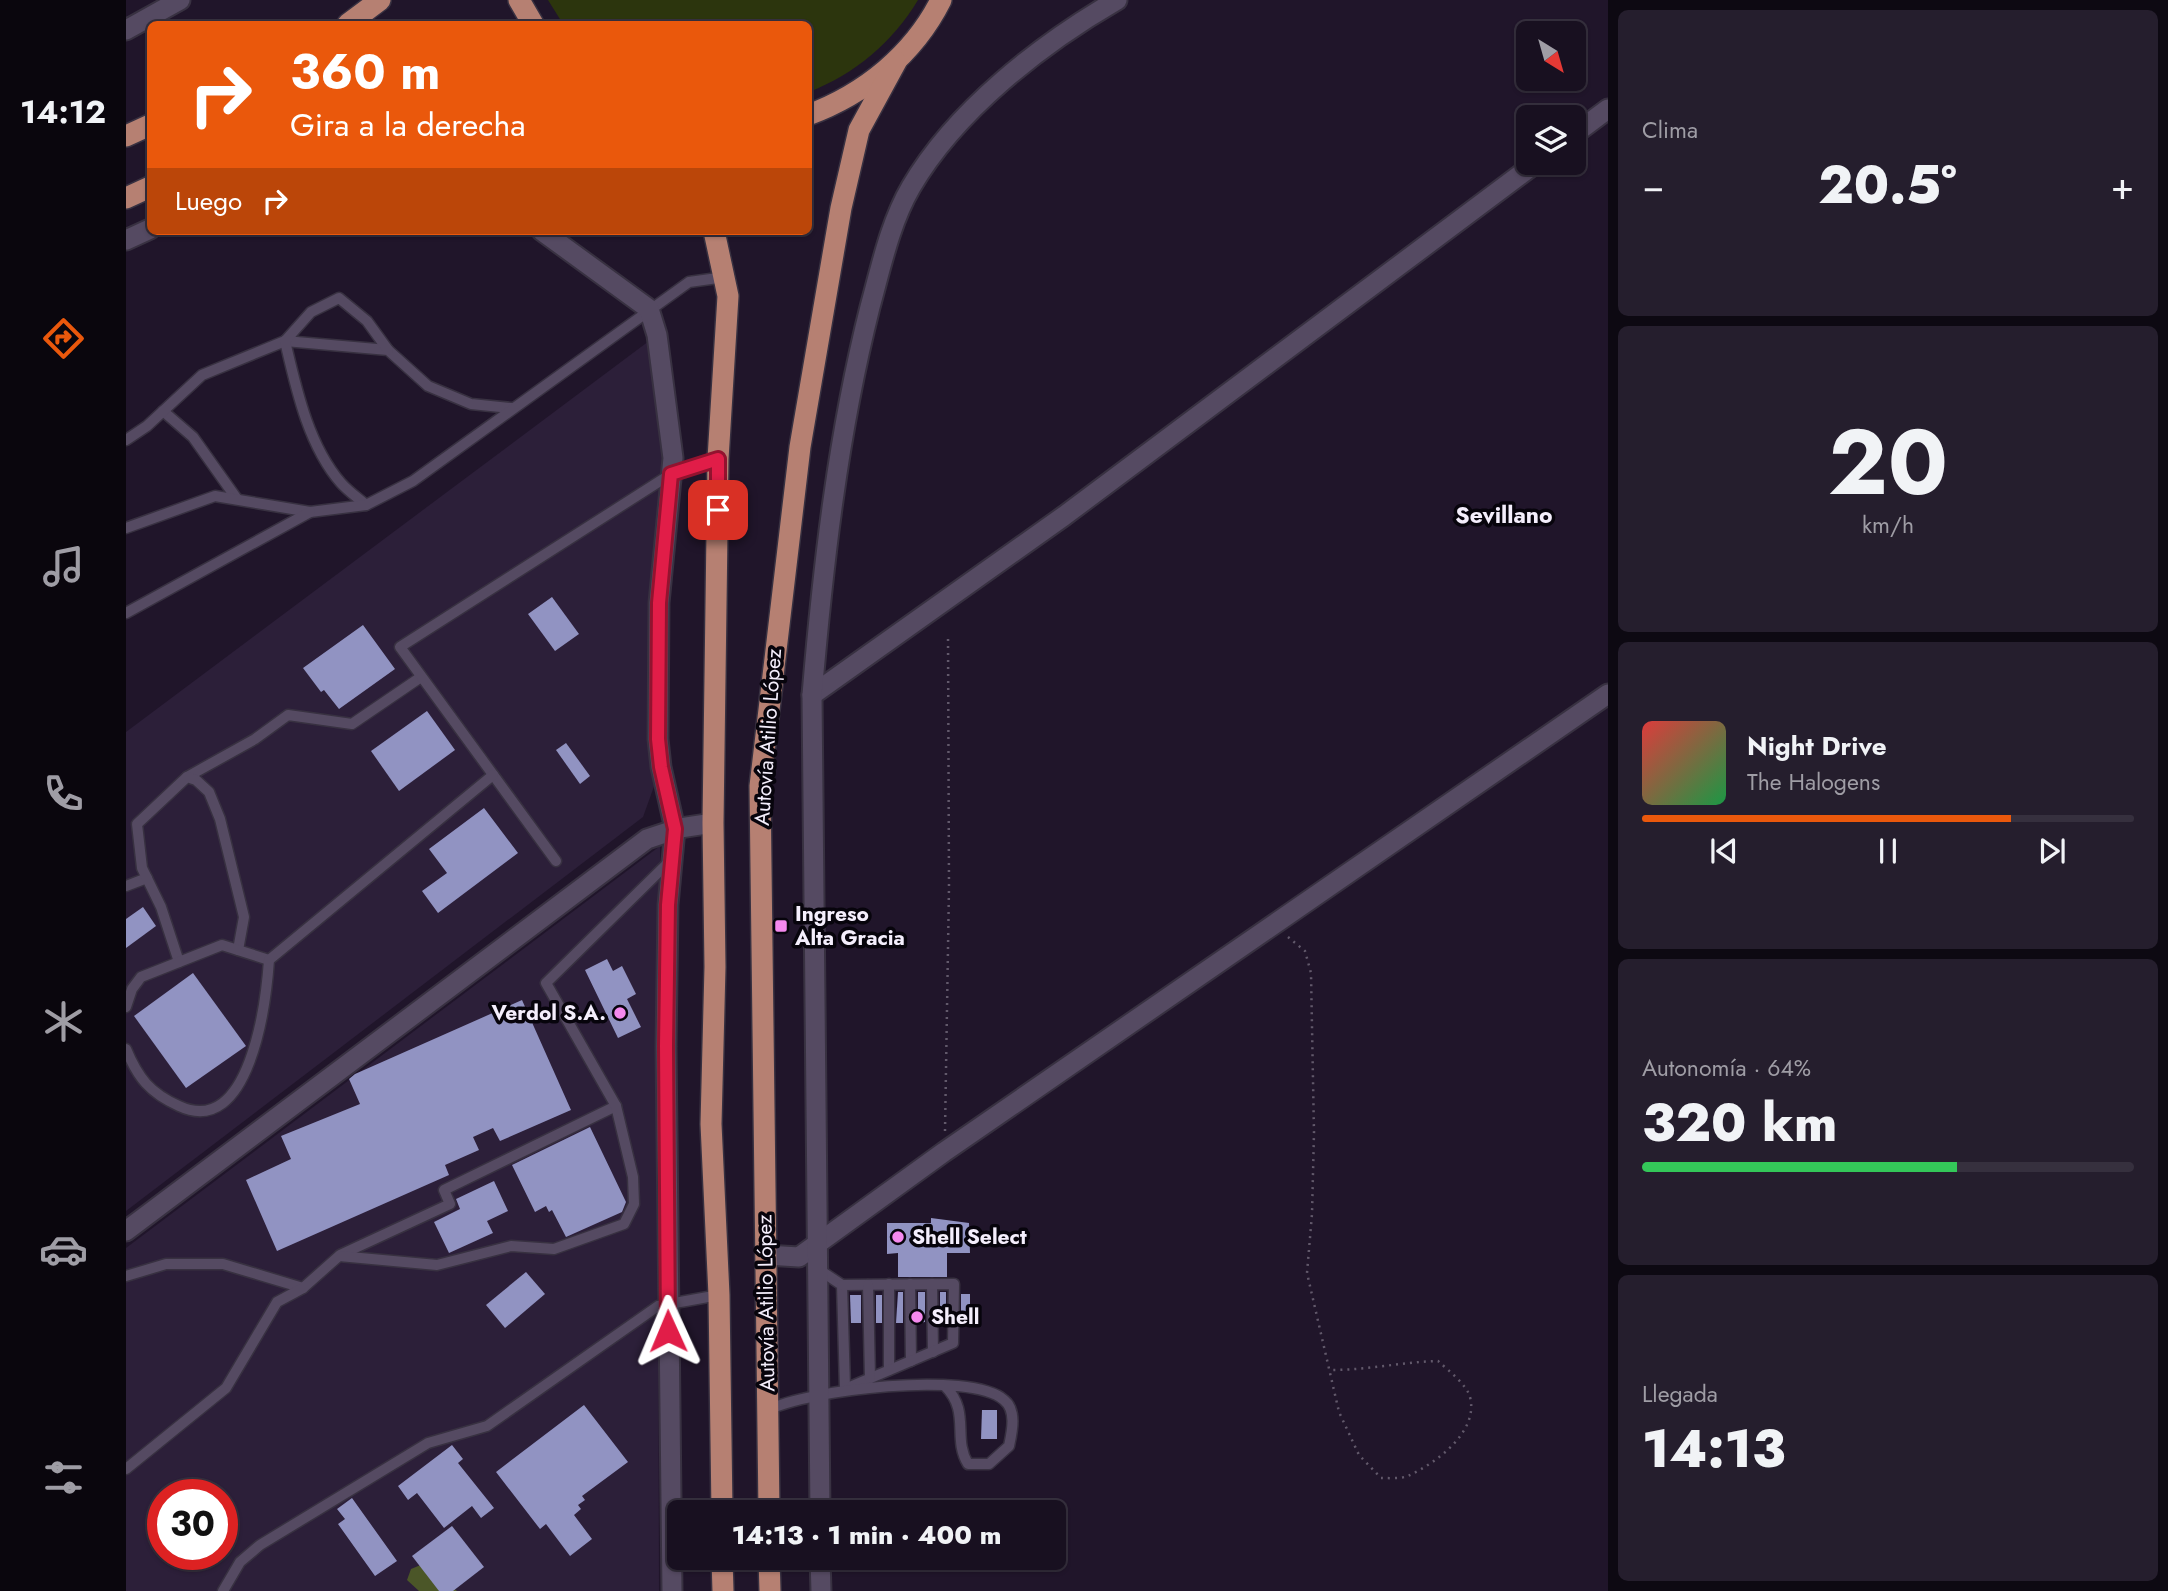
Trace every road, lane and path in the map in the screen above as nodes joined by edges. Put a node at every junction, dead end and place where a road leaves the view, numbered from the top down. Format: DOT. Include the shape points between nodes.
graph roads {
  1 [pos="180,0"];
  2 [pos="380,0"];
  3 [pos="519,0"];
  4 [pos="941,0"];
  5 [pos="1117,0"];
  6 [pos="352,21"];
  7 [pos="531,21"];
  8 [pos="126,30"];
  9 [pos="896,62"];
  10 [pos="1608,109"];
  11 [pos="812,114"];
  12 [pos="1586,125"];
  13 [pos="147,126"];
  14 [pos="126,136"];
  15 [pos="1520,175"];
  16 [pos="147,188"];
  17 [pos="126,198"];
  18 [pos="147,230"];
  19 [pos="547,235"];
  20 [pos="715,235"];
  21 [pos="126,240"];
  22 [pos="726,277"];
  23 [pos="649,309"];
  24 [pos="285,341"];
  25 [pos="388,350"];
  26 [pos="512,408"];
  27 [pos="163,411"];
  28 [pos="126,440"];
  29 [pos="718,459"];
  30 [pos="671,474"];
  31 [pos="237,499"];
  32 [pos="366,505"];
  33 [pos="310,512"];
  34 [pos="126,528"];
  35 [pos="126,613"];
  36 [pos="948,634"];
  37 [pos="421,677"];
  38 [pos="1608,694"];
  39 [pos="812,695"];
  40 [pos="493,775"];
  41 [pos="187,777"];
  42 [pos="713,823"];
  43 [pos="675,829"];
  44 [pos="672,858"];
  45 [pos="556,861"];
  46 [pos="147,878"];
  47 [pos="126,886"];
  48 [pos="1286,936"];
  49 [pos="238,950"];
  50 [pos="269,960"];
  51 [pos="179,962"];
  52 [pos="127,1003"];
  53 [pos="126,1049"];
  54 [pos="616,1106"];
  55 [pos="944,1152"];
  56 [pos="126,1231"];
  57 [pos="820,1242"];
  58 [pos="766,1255"];
  59 [pos="339,1256"];
  60 [pos="799,1258"];
  61 [pos="819,1269"];
  62 [pos="126,1276"];
  63 [pos="889,1284"];
  64 [pos="910,1284"];
  65 [pos="932,1284"];
  66 [pos="842,1285"];
  67 [pos="868,1285"];
  68 [pos="303,1289"];
  69 [pos="719,1295"];
  70 [pos="668,1305"];
  71 [pos="933,1352"];
  72 [pos="911,1361"];
  73 [pos="889,1370"];
  74 [pos="1331,1370"];
  75 [pos="870,1378"];
  76 [pos="945,1386"];
  77 [pos="845,1388"];
  78 [pos="820,1392"];
  79 [pos="768,1410"];
  80 [pos="126,1469"];
  81 [pos="722,1500"];
  82 [pos="769,1500"];
  83 [pos="820,1500"];
  84 [pos="722,1570"];
  85 [pos="769,1570"];
  86 [pos="820,1570"];
  87 [pos="223,1591"];
  88 [pos="672,1591"];
  89 [pos="723,1591"];
  90 [pos="770,1591"];
  91 [pos="821,1591"];
  1 -- 8 [label="street"];
  2 -- 6 [label="main road"];
  3 -- 7 [label="main road"];
  4 -- 9 [label="main road, Autovía Atilio López"];
  5 -- 39 [label="street" via="1072,26 1010,76 944,138 910,189 884,252 854,371 822,575"];
  9 -- 11 [label="main road, Autovía Atilio López" via="865,87"];
  9 -- 58 [label="main road, Autovía Atilio López" via="859,130 851,162 800,447 779,605 760,786"];
  10 -- 12 [label="street"];
  13 -- 14 [label="main road"];
  15 -- 39 [label="street" via="1064,516"];
  16 -- 17 [label="main road"];
  18 -- 21 [label="street"];
  19 -- 23 [label="street"];
  20 -- 22 [label="main road"];
  22 -- 23 [label="lane" via="689,282"];
  22 -- 29 [label="main road"];
  23 -- 26 [label="lane"];
  23 -- 30 [label="street" via="657,335 673,458"];
  24 -- 25 [label="lane"];
  24 -- 25 [label="lane" via="311,312 339,299 368,321"];
  24 -- 27 [label="lane" via="202,375"];
  24 -- 32 [label="lane" via="317,445 341,483"];
  25 -- 26 [label="lane" via="428,387 471,404"];
  26 -- 32 [label="lane" via="413,481"];
  27 -- 28 [label="lane"];
  27 -- 31 [label="lane" via="193,437"];
  29 -- 30 [label="lane"];
  29 -- 42 [label="main road"];
  30 -- 37 [label="lane" via="400,647"];
  30 -- 43 [label="street" via="659,603 658,739"];
  31 -- 33 [label="lane"];
  31 -- 34 [label="lane" via="215,496"];
  32 -- 33 [label="lane"];
  33 -- 35 [label="lane"];
  36 -- 55 [label="path"];
  37 -- 40 [label="lane"];
  37 -- 41 [label="lane" via="352,724 288,715 256,739"];
  38 -- 55 [label="street"];
  39 -- 57 [label="street"];
  40 -- 45 [label="lane"];
  40 -- 50 [label="lane"];
  41 -- 46 [label="lane" via="137,824"];
  41 -- 49 [label="lane" via="209,792 220,819 244,917"];
  42 -- 43 [label="street"];
  42 -- 69 [label="main road" via="711,1124"];
  43 -- 44 [label="street"];
  43 -- 56 [label="street" via="647,839 614,863"];
  44 -- 54 [label="lane" via="547,983"];
  44 -- 70 [label="street" via="666,1046"];
  46 -- 47 [label="lane"];
  46 -- 51 [label="lane"];
  48 -- 74 [label="path" via="1305,951 1311,973 1314,1147 1307,1272"];
  49 -- 50 [label="lane"];
  49 -- 51 [label="lane" via="222,946"];
  50 -- 53 [label="lane" via="267,992 251,1059 229,1102 198,1110 159,1097 146,1087"];
  51 -- 52 [label="lane" via="141,976"];
  54 -- 59 [label="lane" via="444,1191 450,1204"];
  54 -- 59 [label="lane" via="633,1177 634,1204 624,1224 554,1249 511,1246 437,1265"];
  55 -- 57 [label="street"];
  57 -- 60 [label="street"];
  57 -- 61 [label="street"];
  58 -- 60 [label="street"];
  58 -- 79 [label="main road, Autovía Atilio López"];
  59 -- 68 [label="lane"];
  60 -- 61 [label="lane"];
  61 -- 66 [label="lane"];
  61 -- 78 [label="street"];
  62 -- 68 [label="lane" via="166,1264 223,1264"];
  63 -- 64 [label="lane"];
  63 -- 67 [label="lane"];
  63 -- 73 [label="lane"];
  64 -- 65 [label="lane"];
  64 -- 72 [label="lane"];
  65 -- 71 [label="lane"];
  65 -- 71 [label="lane" via="954,1284 953,1343"];
  66 -- 67 [label="lane"];
  66 -- 77 [label="lane"];
  67 -- 75 [label="lane"];
  68 -- 80 [label="lane" via="277,1301 226,1388"];
  69 -- 70 [label="lane"];
  69 -- 81 [label="main road"];
  70 -- 87 [label="lane" via="658,1306 486,1426 428,1443 260,1545 240,1562"];
  70 -- 88 [label="street"];
  71 -- 72 [label="lane"];
  72 -- 73 [label="lane"];
  73 -- 75 [label="lane"];
  74 -- 74 [label="path" via="1339,1412 1359,1455 1381,1478 1406,1478 1462,1436 1471,1417 1470,1395 1438,1361"];
  75 -- 77 [label="lane"];
  76 -- 76 [label="lane" via="960,1410 964,1457 968,1464 989,1464 1009,1446 1013,1429 1007,1401 972,1387"];
  76 -- 77 [label="lane"];
  77 -- 78 [label="lane"];
  78 -- 79 [label="lane"];
  78 -- 83 [label="street"];
  79 -- 82 [label="main road, Autovía Atilio López"];
  84 -- 89 [label="main road"];
  85 -- 90 [label="main road"];
  86 -- 91 [label="street"];
}
